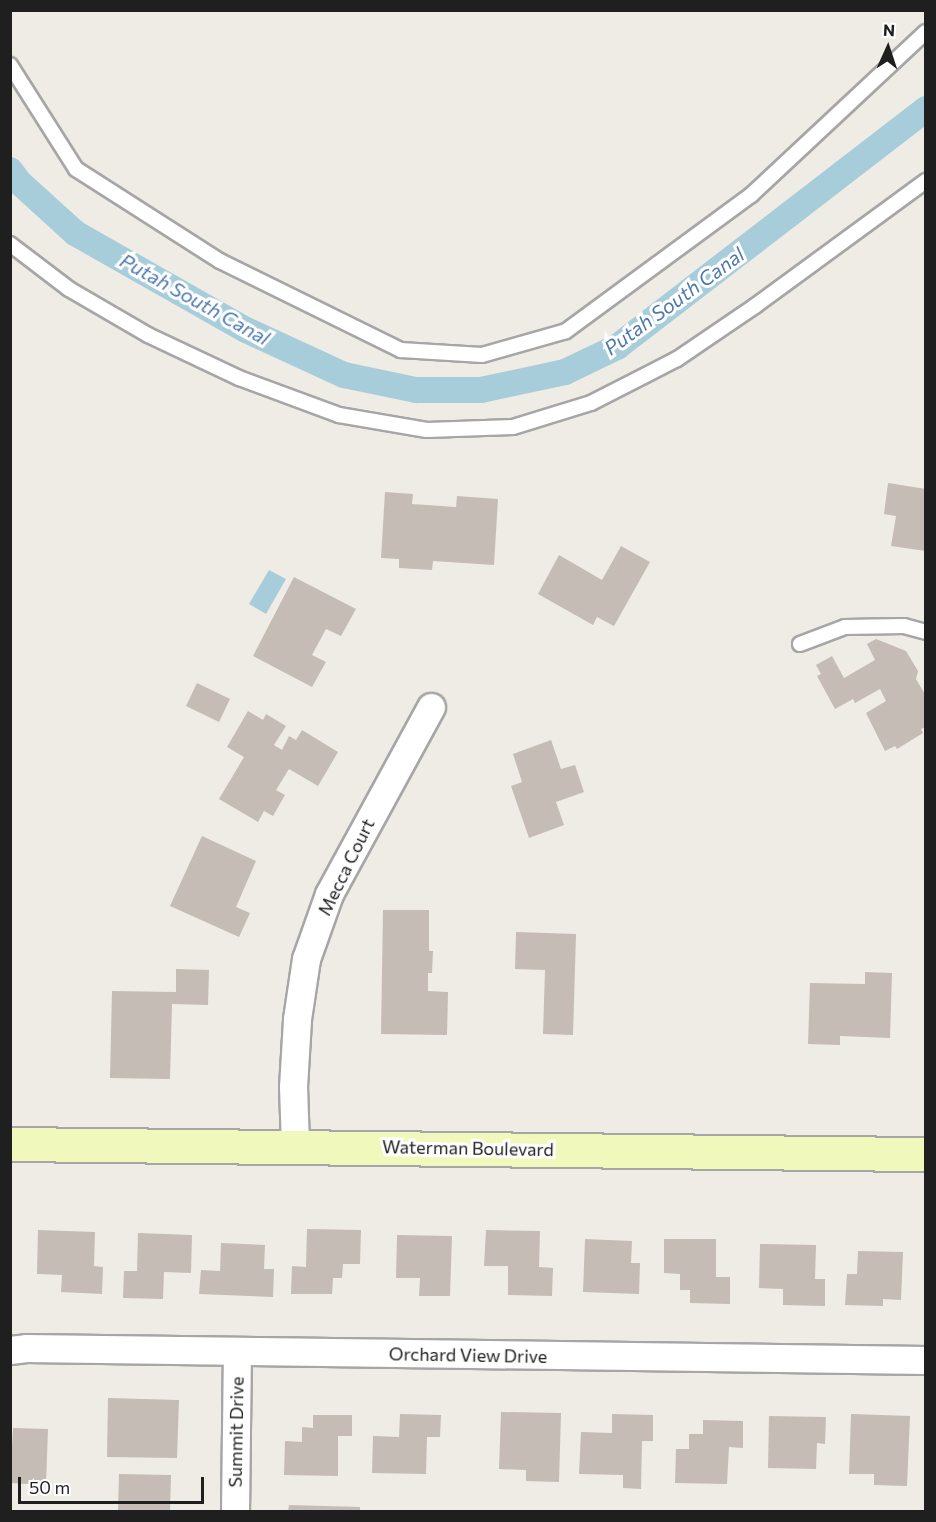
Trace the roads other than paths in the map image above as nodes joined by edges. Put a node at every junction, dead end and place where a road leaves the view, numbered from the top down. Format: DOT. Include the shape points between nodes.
graph roads {
  1 [pos="926,32"];
  2 [pos="10,65"];
  3 [pos="926,181"];
  4 [pos="10,244"];
  5 [pos="926,632"];
  6 [pos="800,644"];
  7 [pos="431,707"];
  8 [pos="10,1144"];
  9 [pos="295,1146"];
  10 [pos="926,1154"];
  11 [pos="10,1350"];
  12 [pos="237,1353"];
  13 [pos="926,1360"];
  14 [pos="235,1512"];
  1 -- 2 [label="lane" via="751,195 566,331 482,355 401,350 220,261 76,169"];
  3 -- 4 [label="lane" via="677,359 591,404 513,427 427,429 339,415 239,378 148,335 69,289"];
  5 -- 6 [label="lane" via="904,626 845,627"];
  7 -- 9 [label="street, Mecca Court" via="329,894 306,959 293,1087"];
  8 -- 9 [label="main road, Waterman Boulevard"];
  9 -- 10 [label="main road, Waterman Boulevard"];
  11 -- 12 [label="street, Orchard View Drive"];
  12 -- 13 [label="street, Orchard View Drive"];
  12 -- 14 [label="street, Summit Drive"];
}
